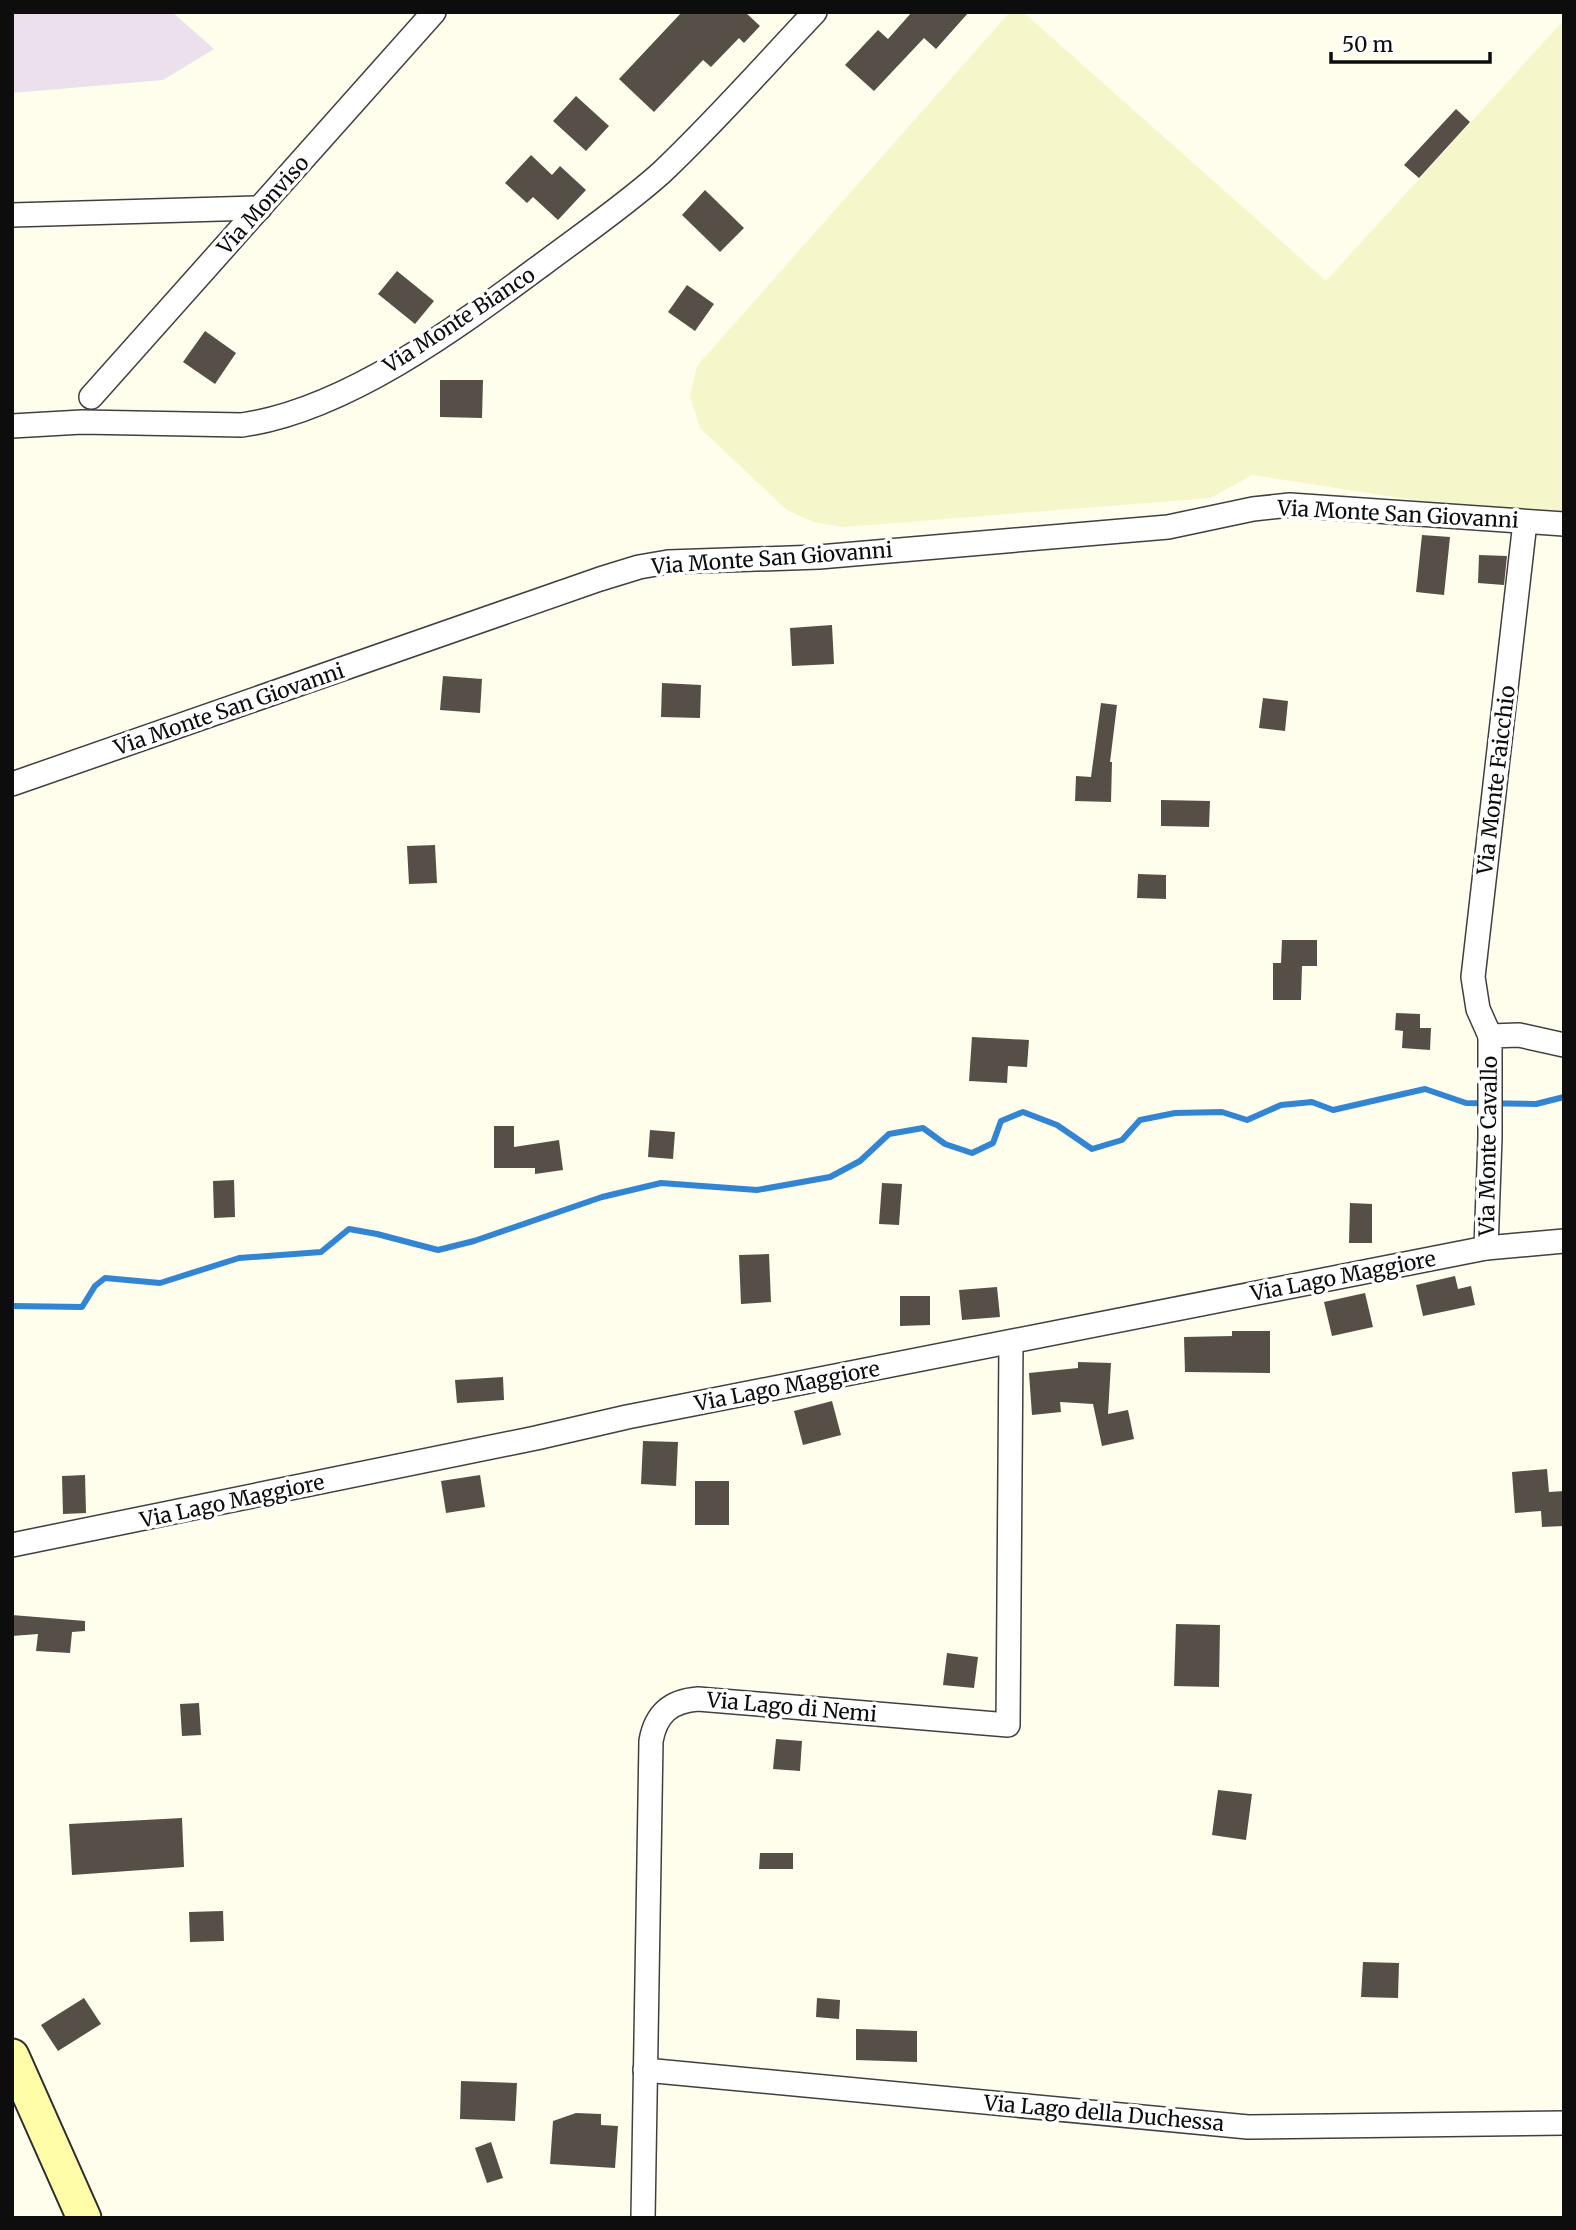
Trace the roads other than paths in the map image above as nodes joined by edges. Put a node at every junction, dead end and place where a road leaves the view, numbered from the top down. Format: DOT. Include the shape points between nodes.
graph roads {
  1 [pos="435,12"];
  2 [pos="815,12"];
  3 [pos="260,208"];
  4 [pos="12,215"];
  5 [pos="91,397"];
  6 [pos="12,426"];
  7 [pos="1525,522"];
  8 [pos="1564,524"];
  9 [pos="12,784"];
  10 [pos="1490,1036"];
  11 [pos="1564,1045"];
  12 [pos="1564,1241"];
  13 [pos="1486,1248"];
  14 [pos="1011,1343"];
  15 [pos="12,1545"];
  16 [pos="12,2056"];
  17 [pos="645,2070"];
  18 [pos="1564,2123"];
  19 [pos="84,2218"];
  20 [pos="643,2218"];
  1 -- 3 [label="street, Via Monviso"];
  2 -- 6 [label="street, Via Monte Bianco" via="680,154 630,199 452,329 356,385 299,410 242,425 82,422"];
  3 -- 4 [label="street"];
  3 -- 5 [label="street, Via Monviso"];
  7 -- 8 [label="street, Via Monte San Giovanni"];
  7 -- 9 [label="street, Via Monte San Giovanni" via="1290,505 1168,527 819,557 659,563 600,579"];
  7 -- 10 [label="street, Via Monte Faicchio" via="1473,977 1475,999"];
  10 -- 11 [label="street, Via Monte Cavallo" via="1519,1035"];
  10 -- 13 [label="street, Via Monte Cavallo"];
  12 -- 13 [label="street, Via Lago Maggiore"];
  13 -- 14 [label="street, Via Lago Maggiore"];
  14 -- 15 [label="street, Via Lago Maggiore" via="627,1417"];
  14 -- 17 [label="street, Via Lago di Nemi" via="1008,1725 698,1699 666,1709 651,1741"];
  16 -- 19 [label="street"];
  17 -- 18 [label="street, Via Lago della Duchessa" via="1248,2127"];
  17 -- 20 [label="street, Via Lago di Nemi"];
}
